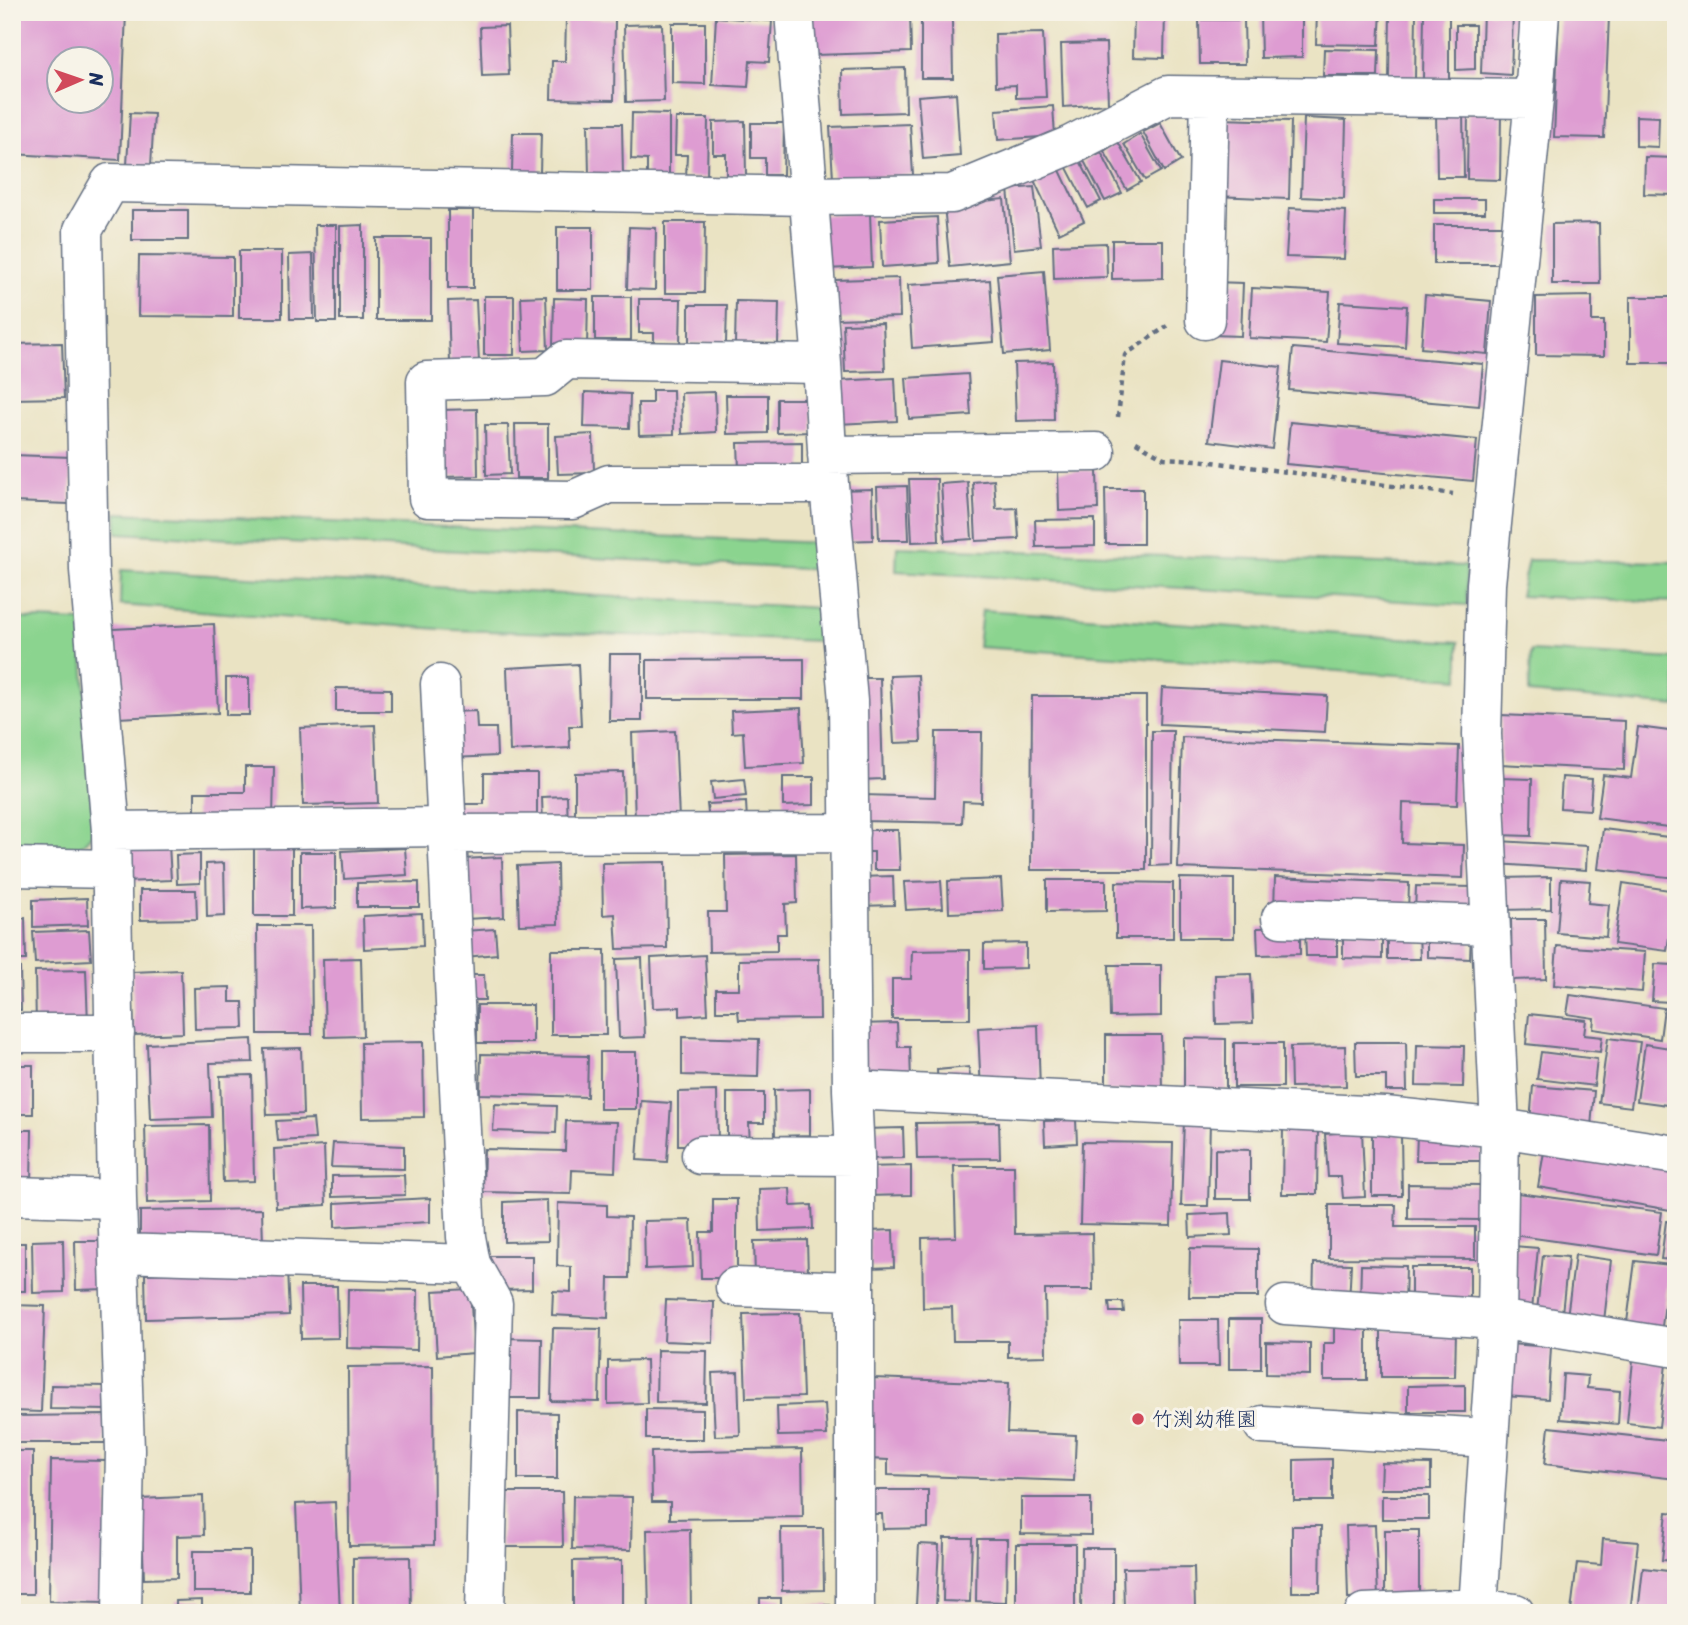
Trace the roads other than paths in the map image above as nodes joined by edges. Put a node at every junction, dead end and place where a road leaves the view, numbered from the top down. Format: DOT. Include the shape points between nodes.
graph roads {
  1 [pos="794,12"];
  2 [pos="1540,12"];
  3 [pos="1210,96"];
  4 [pos="1534,99"];
  5 [pos="809,196"];
  6 [pos="1205,320"];
  7 [pos="821,364"];
  8 [pos="1106,442"];
  9 [pos="828,470"];
  10 [pos="440,684"];
  11 [pos="446,830"];
  12 [pos="111,831"];
  13 [pos="850,833"];
  14 [pos="12,867"];
  15 [pos="112,869"];
  16 [pos="1281,918"];
  17 [pos="1490,925"];
  18 [pos="12,1033"];
  19 [pos="115,1033"];
  20 [pos="852,1090"];
  21 [pos="1500,1128"];
  22 [pos="701,1155"];
  23 [pos="1676,1155"];
  24 [pos="855,1156"];
  25 [pos="12,1196"];
  26 [pos="117,1199"];
  27 [pos="119,1253"];
  28 [pos="471,1264"];
  29 [pos="736,1287"];
  30 [pos="855,1291"];
  31 [pos="1285,1305"];
  32 [pos="1497,1319"];
  33 [pos="1676,1348"];
  34 [pos="1263,1424"];
  35 [pos="1489,1438"];
  36 [pos="1464,1610"];
  37 [pos="122,1613"];
  38 [pos="485,1613"];
  39 [pos="855,1613"];
  40 [pos="1364,1613"];
  41 [pos="1515,1613"];
  1 -- 5 [label="street"];
  2 -- 4 [label="street"];
  3 -- 4 [label="street"];
  3 -- 5 [label="street" via="1168,95 1071,145 952,194"];
  3 -- 6 [label="street"];
  4 -- 17 [label="street" via="1486,584 1482,734"];
  5 -- 7 [label="street"];
  5 -- 12 [label="street" via="110,183 83,230 89,570"];
  7 -- 9 [label="street"];
  7 -- 9 [label="street" via="566,360 545,377 426,382 428,498 573,500 609,485"];
  8 -- 9 [label="street"];
  9 -- 13 [label="street" via="848,701"];
  10 -- 11 [label="street"];
  11 -- 12 [label="street"];
  11 -- 13 [label="street"];
  11 -- 28 [label="street"];
  12 -- 15 [label="street"];
  13 -- 20 [label="street"];
  14 -- 15 [label="street"];
  15 -- 19 [label="street"];
  16 -- 17 [label="street"];
  17 -- 21 [label="street"];
  18 -- 19 [label="street"];
  19 -- 26 [label="street"];
  20 -- 21 [label="street" via="1385,1116"];
  20 -- 24 [label="street"];
  21 -- 23 [label="street"];
  21 -- 32 [label="street"];
  22 -- 24 [label="street"];
  24 -- 30 [label="street"];
  25 -- 26 [label="street"];
  26 -- 27 [label="street"];
  27 -- 28 [label="street"];
  27 -- 37 [label="street" via="125,1450"];
  28 -- 38 [label="street" via="493,1303"];
  29 -- 30 [label="street"];
  30 -- 39 [label="street"];
  31 -- 32 [label="street"];
  32 -- 33 [label="street"];
  32 -- 35 [label="street"];
  34 -- 35 [label="street"];
  35 -- 36 [label="street"];
  36 -- 40 [label="street"];
  36 -- 41 [label="street"];
}
